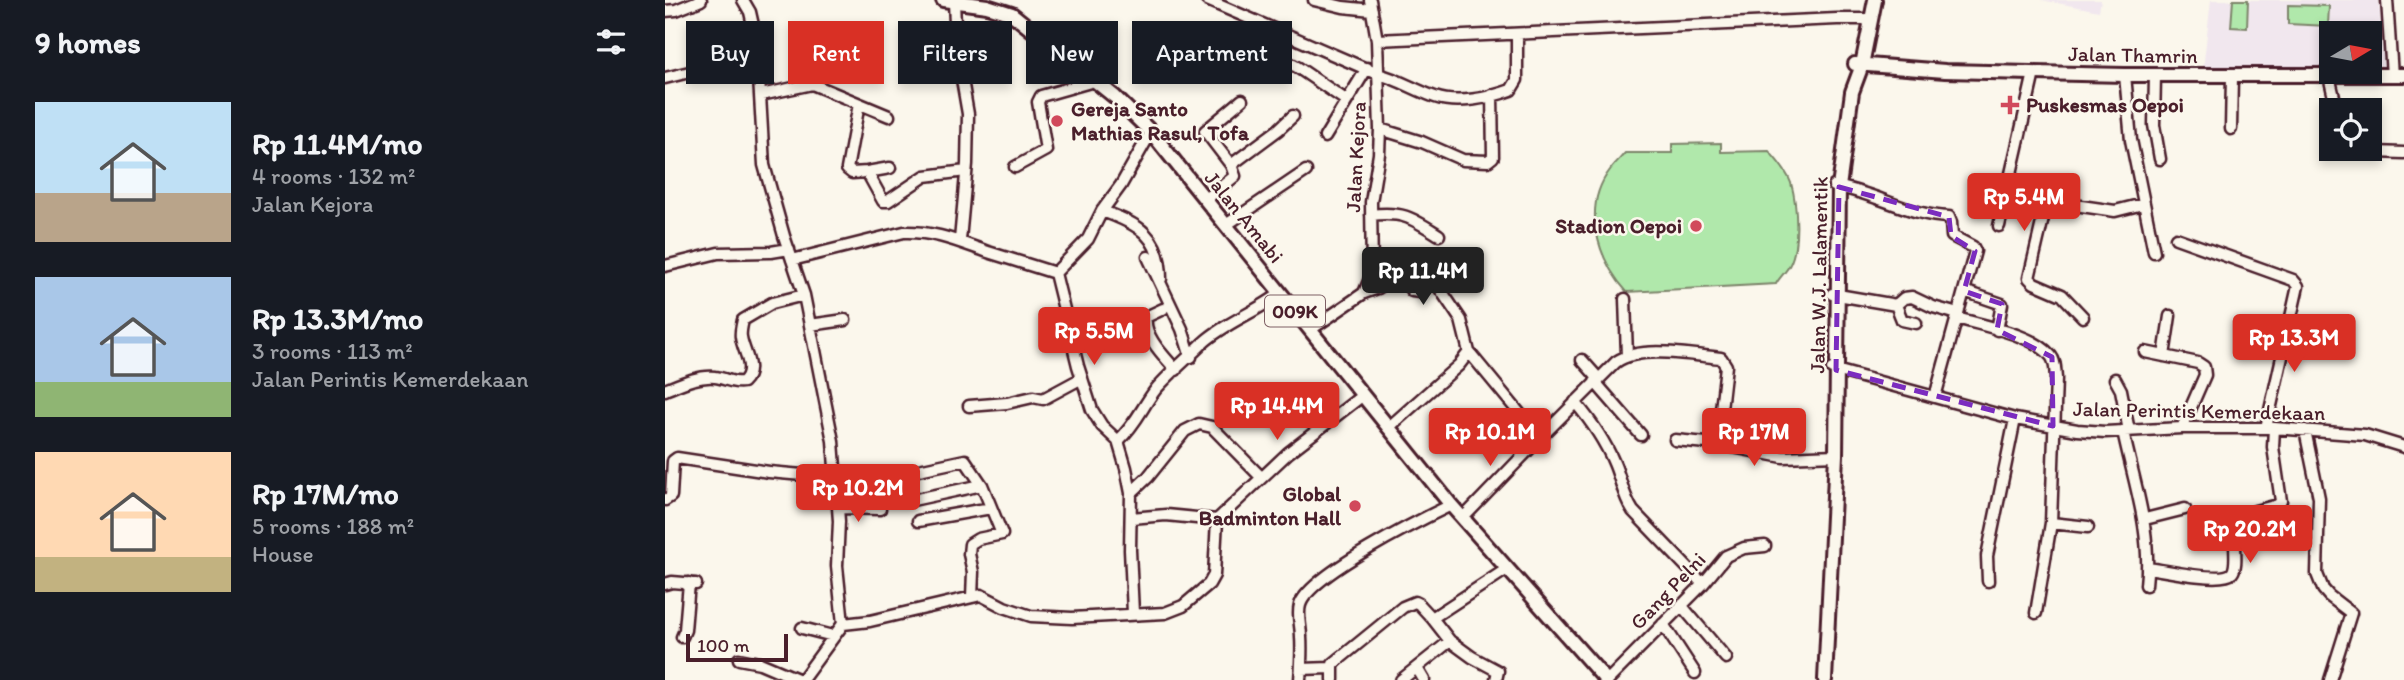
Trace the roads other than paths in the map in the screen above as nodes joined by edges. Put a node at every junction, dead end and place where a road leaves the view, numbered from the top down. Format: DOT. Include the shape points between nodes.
graph roads {
  1 [pos="701,0"];
  2 [pos="744,0"];
  3 [pos="1314,0"];
  4 [pos="1868,0"];
  5 [pos="1875,0"];
  6 [pos="2387,0"];
  7 [pos="949,1"];
  8 [pos="1212,1"];
  9 [pos="1371,5"];
  10 [pos="665,11"];
  11 [pos="753,21"];
  12 [pos="1256,21"];
  13 [pos="1867,21"];
  14 [pos="1026,25"];
  15 [pos="1517,34"];
  16 [pos="1292,37"];
  17 [pos="1377,40"];
  18 [pos="1292,64"];
  19 [pos="1858,65"];
  20 [pos="1367,68"];
  21 [pos="686,73"];
  22 [pos="2034,73"];
  23 [pos="1378,74"];
  24 [pos="2125,75"];
  25 [pos="2398,75"];
  26 [pos="2155,76"];
  27 [pos="2232,76"];
  28 [pos="2319,76"];
  29 [pos="665,78"];
  30 [pos="760,84"];
  31 [pos="1083,84"];
  32 [pos="1098,84"];
  33 [pos="761,95"];
  34 [pos="1492,95"];
  35 [pos="1242,100"];
  36 [pos="1347,101"];
  37 [pos="859,104"];
  38 [pos="889,116"];
  39 [pos="1285,123"];
  40 [pos="1380,129"];
  41 [pos="2231,129"];
  42 [pos="1151,132"];
  43 [pos="1325,137"];
  44 [pos="2382,152"];
  45 [pos="2404,153"];
  46 [pos="2160,159"];
  47 [pos="1231,165"];
  48 [pos="1015,167"];
  49 [pos="890,168"];
  50 [pos="966,171"];
  51 [pos="1306,171"];
  52 [pos="867,172"];
  53 [pos="1836,186"];
  54 [pos="2007,195"];
  55 [pos="1205,200"];
  56 [pos="2047,201"];
  57 [pos="2143,204"];
  58 [pos="1102,211"];
  59 [pos="1371,215"];
  60 [pos="1226,225"];
  61 [pos="1999,226"];
  62 [pos="1439,235"];
  63 [pos="2176,238"];
  64 [pos="960,240"];
  65 [pos="789,249"];
  66 [pos="2154,252"];
  67 [pos="1148,257"];
  68 [pos="1466,259"];
  69 [pos="792,260"];
  70 [pos="665,266"];
  71 [pos="1055,273"];
  72 [pos="1434,280"];
  73 [pos="1161,287"];
  74 [pos="1964,291"];
  75 [pos="1281,293"];
  76 [pos="1364,293"];
  77 [pos="1835,294"];
  78 [pos="804,295"];
  79 [pos="1625,299"];
  80 [pos="1896,306"];
  81 [pos="1163,309"];
  82 [pos="1957,316"];
  83 [pos="2171,316"];
  84 [pos="2083,317"];
  85 [pos="845,320"];
  86 [pos="1916,323"];
  87 [pos="810,325"];
  88 [pos="1310,330"];
  89 [pos="1997,330"];
  90 [pos="1469,352"];
  91 [pos="2145,352"];
  92 [pos="1627,356"];
  93 [pos="2164,356"];
  94 [pos="1191,357"];
  95 [pos="1582,360"];
  96 [pos="1176,370"];
  97 [pos="1834,375"];
  98 [pos="1082,379"];
  99 [pos="2115,379"];
  100 [pos="1597,380"];
  101 [pos="665,390"];
  102 [pos="1363,395"];
  103 [pos="1935,397"];
  104 [pos="1575,402"];
  105 [pos="969,405"];
  106 [pos="2015,419"];
  107 [pos="2053,426"];
  108 [pos="1388,428"];
  109 [pos="2182,428"];
  110 [pos="2270,428"];
  111 [pos="2305,430"];
  112 [pos="2126,431"];
  113 [pos="2404,434"];
  114 [pos="1641,435"];
  115 [pos="1540,438"];
  116 [pos="1675,440"];
  117 [pos="1118,441"];
  118 [pos="1717,444"];
  119 [pos="2403,447"];
  120 [pos="1833,455"];
  121 [pos="900,474"];
  122 [pos="1261,477"];
  123 [pos="836,478"];
  124 [pos="982,485"];
  125 [pos="1131,493"];
  126 [pos="665,500"];
  127 [pos="908,501"];
  128 [pos="1451,505"];
  129 [pos="838,508"];
  130 [pos="880,509"];
  131 [pos="991,509"];
  132 [pos="2185,509"];
  133 [pos="1131,518"];
  134 [pos="1463,518"];
  135 [pos="2145,519"];
  136 [pos="1217,520"];
  137 [pos="918,521"];
  138 [pos="2051,523"];
  139 [pos="2088,527"];
  140 [pos="1765,546"];
  141 [pos="2148,568"];
  142 [pos="1507,569"];
  143 [pos="1988,581"];
  144 [pos="665,584"];
  145 [pos="1703,584"];
  146 [pos="2146,585"];
  147 [pos="972,597"];
  148 [pos="1681,606"];
  149 [pos="1133,613"];
  150 [pos="2036,613"];
  151 [pos="1431,618"];
  152 [pos="843,624"];
  153 [pos="1663,624"];
  154 [pos="802,628"];
  155 [pos="833,636"];
  156 [pos="682,637"];
  157 [pos="1450,641"];
  158 [pos="1726,658"];
  159 [pos="739,659"];
  160 [pos="1331,668"];
  161 [pos="1417,668"];
  162 [pos="1301,669"];
  163 [pos="1695,673"];
  164 [pos="1603,679"];
  165 [pos="801,680"];
  166 [pos="1300,680"];
  167 [pos="1333,680"];
  168 [pos="1401,680"];
  169 [pos="1424,680"];
  170 [pos="1496,680"];
  171 [pos="1824,680"];
  172 [pos="2330,680"];
  1 -- 10 [label="street"];
  2 -- 11 [label="street"];
  3 -- 9 [label="street" via="1343,7"];
  4 -- 13 [label="main road"];
  5 -- 13 [label="main road, Jalan W.J. Lalamentik"];
  6 -- 25 [label="street"];
  7 -- 14 [label="main road, Jalan Amabi / 009K" via="987,6 1012,14"];
  7 -- 50 [label="street" via="968,114"];
  8 -- 12 [label="street"];
  9 -- 17 [label="street, Jalan Kejora"];
  13 -- 15 [label="street"];
  13 -- 19 [label="main road, Jalan W.J. Lalamentik"];
  15 -- 17 [label="street"];
  15 -- 34 [label="street" via="1517,84"];
  16 -- 20 [label="street"];
  17 -- 23 [label="street, Jalan Kejora"];
  18 -- 36 [label="street"];
  19 -- 22 [label="main road, Jalan Thamrin"];
  19 -- 53 [label="main road, Jalan W.J. Lalamentik"];
  20 -- 23 [label="street"];
  20 -- 36 [label="street"];
  21 -- 29 [label="street"];
  22 -- 24 [label="main road, Jalan Thamrin"];
  22 -- 54 [label="street"];
  23 -- 34 [label="street" via="1448,101"];
  23 -- 40 [label="street, Jalan Kejora"];
  24 -- 26 [label="main road, Jalan Thamrin"];
  24 -- 57 [label="street"];
  26 -- 27 [label="main road, Jalan Thamrin"];
  26 -- 46 [label="street" via="2154,125"];
  27 -- 28 [label="main road, Jalan Thamrin"];
  27 -- 41 [label="street"];
  30 -- 33 [label="street"];
  31 -- 48 [label="street" via="1041,96 1038,102 1046,149"];
  32 -- 42 [label="main road, Jalan Amabi / 009K"];
  33 -- 37 [label="street" via="813,84"];
  33 -- 65 [label="street" via="764,165"];
  34 -- 40 [label="street" via="1493,157 1488,161 1463,160"];
  35 -- 47 [label="street" via="1205,131"];
  36 -- 43 [label="street"];
  37 -- 38 [label="street"];
  37 -- 52 [label="street" via="847,169"];
  39 -- 47 [label="street"];
  40 -- 59 [label="street, Jalan Kejora"];
  42 -- 55 [label="main road, Jalan Amabi / 009K"];
  42 -- 58 [label="street"];
  44 -- 45 [label="street"];
  47 -- 55 [label="street" via="1235,177"];
  49 -- 52 [label="street"];
  50 -- 52 [label="street" via="925,176 886,201"];
  50 -- 64 [label="street"];
  51 -- 60 [label="street"];
  53 -- 74 [label="street" via="1951,219 1952,236 1975,251"];
  53 -- 77 [label="main road, Jalan W.J. Lalamentik"];
  54 -- 56 [label="street"];
  54 -- 61 [label="street"];
  55 -- 60 [label="main road, Jalan Amabi / 009K"];
  56 -- 57 [label="street" via="2115,211"];
  56 -- 84 [label="street" via="2029,274 2034,283 2062,296"];
  57 -- 66 [label="street"];
  58 -- 71 [label="street" via="1088,239"];
  58 -- 73 [label="street" via="1117,215 1150,237 1160,260"];
  59 -- 62 [label="street" via="1403,214"];
  59 -- 76 [label="street, Jalan Kejora" via="1372,267"];
  60 -- 75 [label="main road, Jalan Amabi / 009K"];
  63 -- 110 [label="street" via="2293,280 2298,286"];
  64 -- 69 [label="street" via="904,232"];
  64 -- 71 [label="street"];
  65 -- 69 [label="street"];
  65 -- 70 [label="street" via="718,253"];
  67 -- 73 [label="street"];
  68 -- 72 [label="street"];
  69 -- 78 [label="street"];
  71 -- 98 [label="street"];
  72 -- 76 [label="street" via="1418,293 1399,274"];
  72 -- 90 [label="street" via="1461,320"];
  73 -- 94 [label="street"];
  74 -- 82 [label="street"];
  74 -- 89 [label="street" via="2002,304"];
  75 -- 88 [label="main road, Jalan Amabi / 009K"];
  75 -- 94 [label="street" via="1204,342"];
  76 -- 88 [label="street"];
  77 -- 80 [label="street"];
  77 -- 97 [label="main road, Jalan W.J. Lalamentik"];
  78 -- 87 [label="street"];
  78 -- 101 [label="street" via="772,303 743,320 740,334 749,374 743,382 710,377"];
  79 -- 92 [label="street"];
  80 -- 82 [label="street" via="1912,297"];
  80 -- 86 [label="street" via="1902,320"];
  81 -- 96 [label="street" via="1146,317 1145,323"];
  82 -- 89 [label="street"];
  82 -- 103 [label="street"];
  83 -- 93 [label="street"];
  85 -- 87 [label="street"];
  87 -- 123 [label="street"];
  88 -- 102 [label="main road, Jalan Amabi / 009K"];
  89 -- 107 [label="street" via="2025,339 2052,357 2056,378"];
  90 -- 108 [label="street"];
  90 -- 115 [label="street"];
  91 -- 93 [label="street"];
  92 -- 100 [label="street"];
  92 -- 118 [label="street" via="1721,358 1726,366"];
  93 -- 109 [label="street" via="2204,367 2205,375"];
  94 -- 96 [label="street"];
  95 -- 100 [label="street"];
  96 -- 117 [label="street"];
  97 -- 103 [label="street, Jalan Perintis Kemerdekaan"];
  97 -- 120 [label="main road, Jalan W.J. Lalamentik"];
  98 -- 105 [label="street" via="1043,399"];
  98 -- 117 [label="street" via="1095,417"];
  99 -- 112 [label="street" via="2121,390"];
  100 -- 104 [label="street"];
  100 -- 114 [label="street"];
  102 -- 108 [label="main road, Jalan Amabi / 009K"];
  102 -- 122 [label="street"];
  103 -- 106 [label="street, Jalan Perintis Kemerdekaan"];
  104 -- 115 [label="street"];
  104 -- 145 [label="street" via="1599,431 1633,511"];
  106 -- 107 [label="street, Jalan Perintis Kemerdekaan"];
  106 -- 143 [label="street" via="1987,556"];
  107 -- 112 [label="street, Jalan Perintis Kemerdekaan"];
  107 -- 138 [label="street"];
  108 -- 128 [label="main road, Jalan Amabi / 009K"];
  109 -- 110 [label="street, Jalan Perintis Kemerdekaan"];
  109 -- 112 [label="street, Jalan Perintis Kemerdekaan"];
  110 -- 111 [label="street, Jalan Perintis Kemerdekaan"];
  110 -- 141 [label="street" via="2281,501 2255,511 2253,528 2235,545 2231,573 2224,577"];
  111 -- 119 [label="street, Jalan Perintis Kemerdekaan" via="2365,435"];
  111 -- 172 [label="street" via="2319,498 2317,574 2329,596 2351,613"];
  112 -- 135 [label="street"];
  113 -- 119 [label="street"];
  115 -- 134 [label="street"];
  116 -- 118 [label="street"];
  117 -- 125 [label="street"];
  118 -- 120 [label="street" via="1783,457"];
  120 -- 171 [label="main road, Jalan W.J. Lalamentik"];
  121 -- 124 [label="street" via="965,460"];
  122 -- 125 [label="street" via="1212,427 1194,425"];
  122 -- 136 [label="street"];
  123 -- 126 [label="street" via="677,458 671,496"];
  123 -- 129 [label="street"];
  124 -- 127 [label="street"];
  124 -- 131 [label="street"];
  125 -- 133 [label="street"];
  128 -- 134 [label="main road, Jalan Amabi / 009K"];
  128 -- 162 [label="street" via="1367,550 1304,597 1299,615"];
  129 -- 130 [label="street"];
  129 -- 152 [label="street"];
  131 -- 137 [label="street"];
  131 -- 147 [label="street" via="1002,534 969,544"];
  132 -- 135 [label="street"];
  133 -- 136 [label="street" via="1166,515"];
  133 -- 149 [label="street"];
  134 -- 142 [label="main road, Jalan Amabi / 009K"];
  135 -- 141 [label="street"];
  136 -- 149 [label="street" via="1214,575 1209,584 1183,606 1165,613"];
  138 -- 139 [label="street"];
  138 -- 150 [label="street"];
  140 -- 145 [label="street, Gang Pelni" via="1734,551"];
  141 -- 146 [label="street"];
  142 -- 151 [label="street"];
  142 -- 164 [label="main road, Jalan Amabi / 009K"];
  144 -- 156 [label="street" via="693,583"];
  145 -- 148 [label="street, Gang Pelni"];
  147 -- 149 [label="street" via="981,595 1031,615 1072,618"];
  147 -- 152 [label="street"];
  148 -- 153 [label="street, Gang Pelni"];
  148 -- 158 [label="street"];
  151 -- 157 [label="street"];
  151 -- 160 [label="street" via="1419,604 1409,603"];
  152 -- 155 [label="street"];
  153 -- 163 [label="street"];
  153 -- 164 [label="street, Gang Pelni"];
  154 -- 155 [label="street"];
  155 -- 165 [label="street"];
  157 -- 161 [label="street"];
  157 -- 170 [label="street" via="1498,671"];
  159 -- 165 [label="street"];
  160 -- 162 [label="street"];
  160 -- 167 [label="street"];
  161 -- 168 [label="street"];
  161 -- 169 [label="street"];
  162 -- 166 [label="street"];
}
